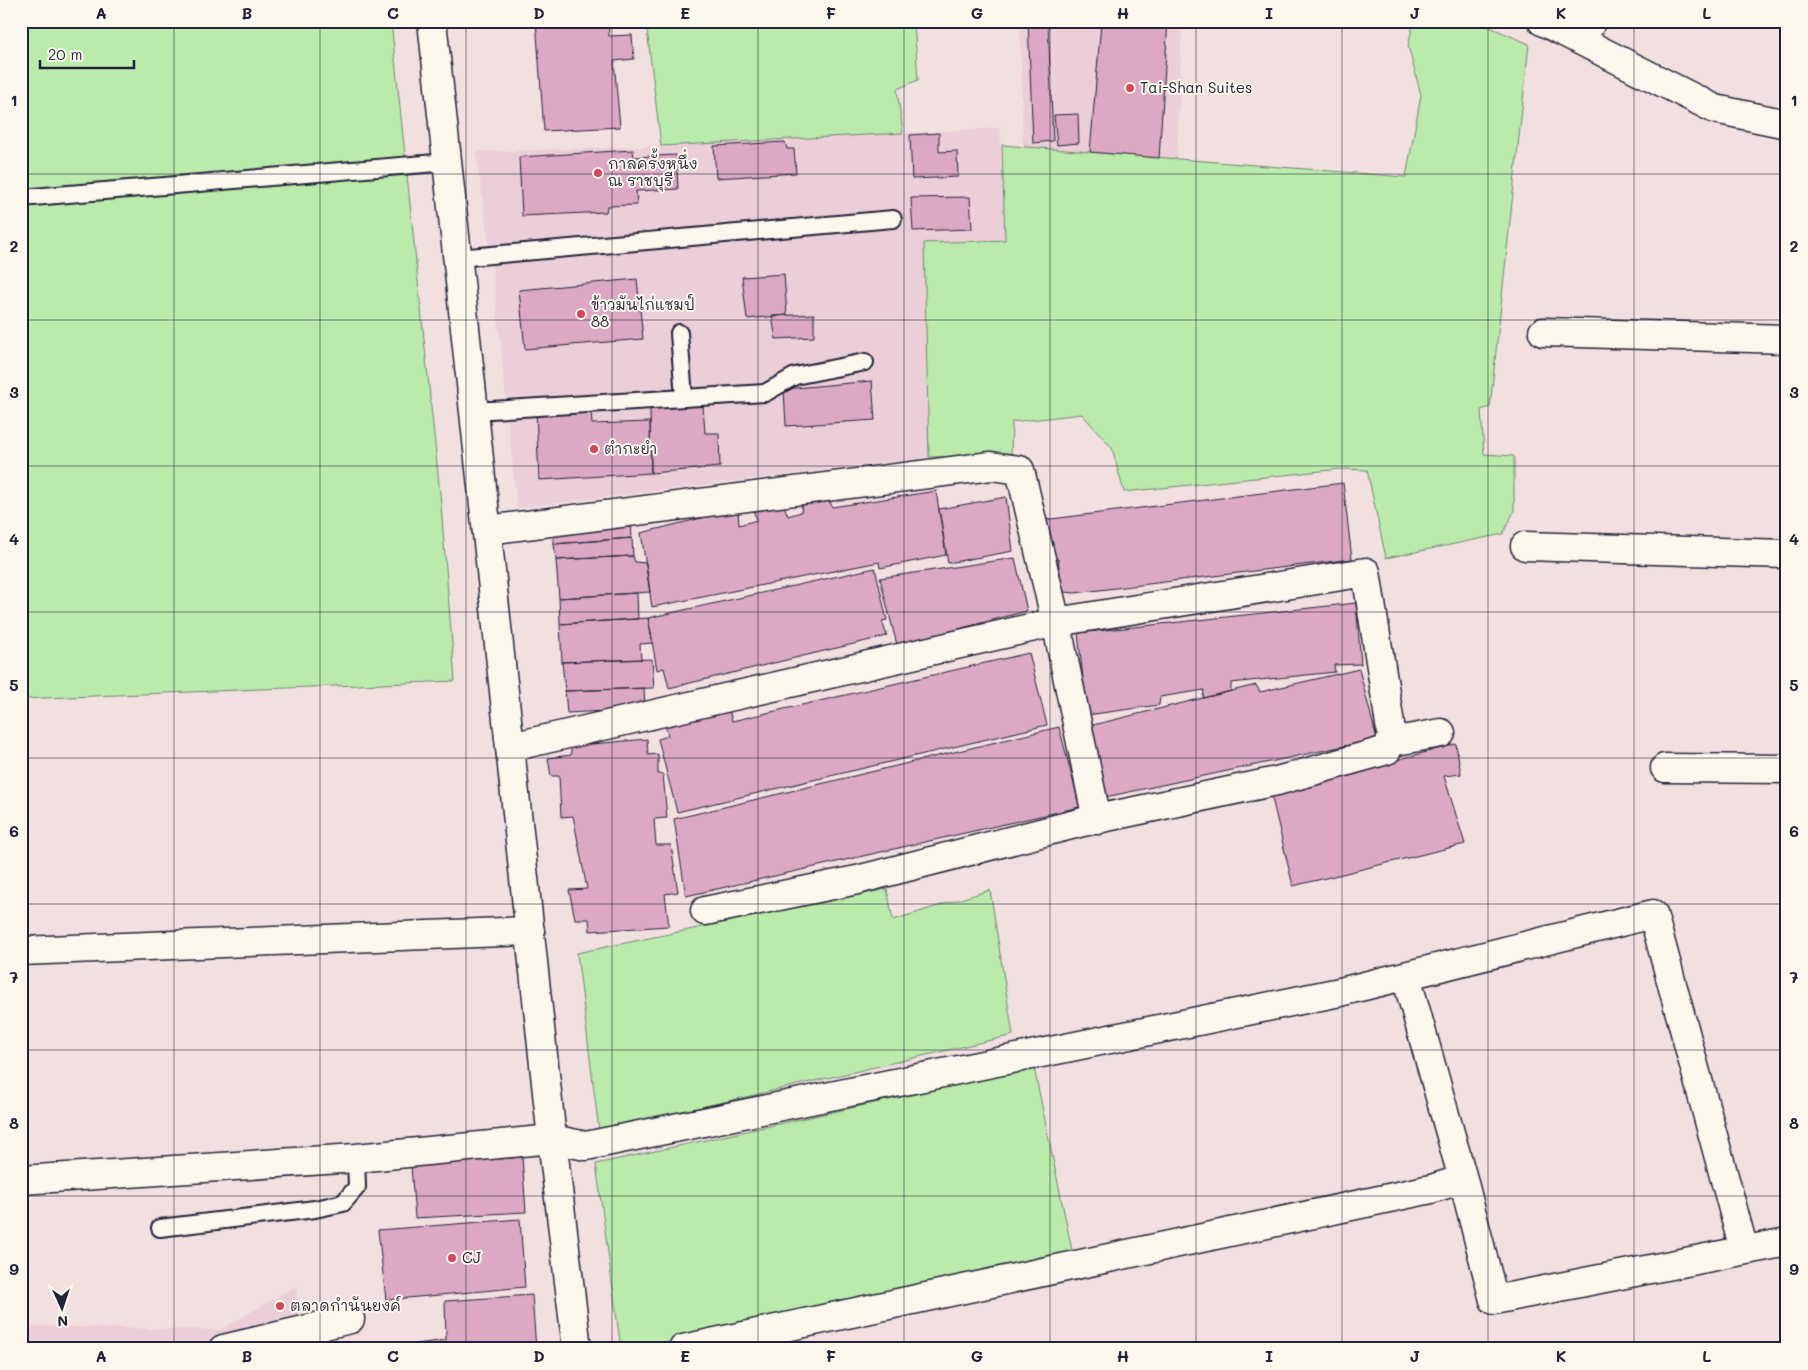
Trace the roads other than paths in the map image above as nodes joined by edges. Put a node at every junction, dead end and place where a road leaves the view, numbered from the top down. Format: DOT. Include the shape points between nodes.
graph roads {
  1 [pos="432,21"];
  2 [pos="1542,21"];
  3 [pos="1586,31"];
  4 [pos="1787,124"];
  5 [pos="448,162"];
  6 [pos="21,198"];
  7 [pos="893,219"];
  8 [pos="458,258"];
  9 [pos="1543,332"];
  10 [pos="678,333"];
  11 [pos="1787,339"];
  12 [pos="866,362"];
  13 [pos="684,398"];
  14 [pos="474,411"];
  15 [pos="487,530"];
  16 [pos="1525,546"];
  17 [pos="1787,554"];
  18 [pos="1056,622"];
  19 [pos="1441,733"];
  20 [pos="1391,742"];
  21 [pos="511,747"];
  22 [pos="1665,768"];
  23 [pos="1787,769"];
  24 [pos="1097,820"];
  25 [pos="705,911"];
  26 [pos="530,931"];
  27 [pos="21,951"];
  28 [pos="1406,976"];
  29 [pos="552,1139"];
  30 [pos="356,1158"];
  31 [pos="1463,1179"];
  32 [pos="21,1180"];
  33 [pos="160,1228"];
  34 [pos="1787,1242"];
  35 [pos="1744,1250"];
  36 [pos="350,1319"];
  37 [pos="283,1342"];
  38 [pos="223,1349"];
  39 [pos="577,1349"];
  40 [pos="683,1349"];
  1 -- 5 [label="street"];
  2 -- 3 [label="street"];
  3 -- 4 [label="street" via="1716,109"];
  5 -- 6 [label="lane"];
  5 -- 8 [label="street"];
  7 -- 8 [label="lane"];
  8 -- 14 [label="street"];
  9 -- 11 [label="street"];
  10 -- 13 [label="lane"];
  12 -- 13 [label="lane" via="795,376 765,393"];
  13 -- 14 [label="lane"];
  14 -- 15 [label="street"];
  15 -- 18 [label="street" via="991,466 1020,470"];
  15 -- 21 [label="street"];
  16 -- 17 [label="street"];
  18 -- 20 [label="street" via="1366,572"];
  18 -- 21 [label="street"];
  18 -- 24 [label="street"];
  19 -- 20 [label="street"];
  20 -- 24 [label="street" via="1387,750 1276,781"];
  21 -- 26 [label="street"];
  22 -- 23 [label="street"];
  24 -- 25 [label="street" via="857,880"];
  26 -- 27 [label="street"];
  26 -- 29 [label="street"];
  28 -- 29 [label="street" via="586,1146"];
  28 -- 31 [label="street"];
  28 -- 35 [label="street" via="1653,914"];
  29 -- 30 [label="street"];
  29 -- 39 [label="street"];
  30 -- 32 [label="street"];
  30 -- 33 [label="lane" via="357,1187 343,1203"];
  31 -- 35 [label="street" via="1494,1300"];
  31 -- 40 [label="street" via="1431,1189"];
  34 -- 35 [label="street"];
  36 -- 37 [label="street"];
  37 -- 38 [label="street"];
}
